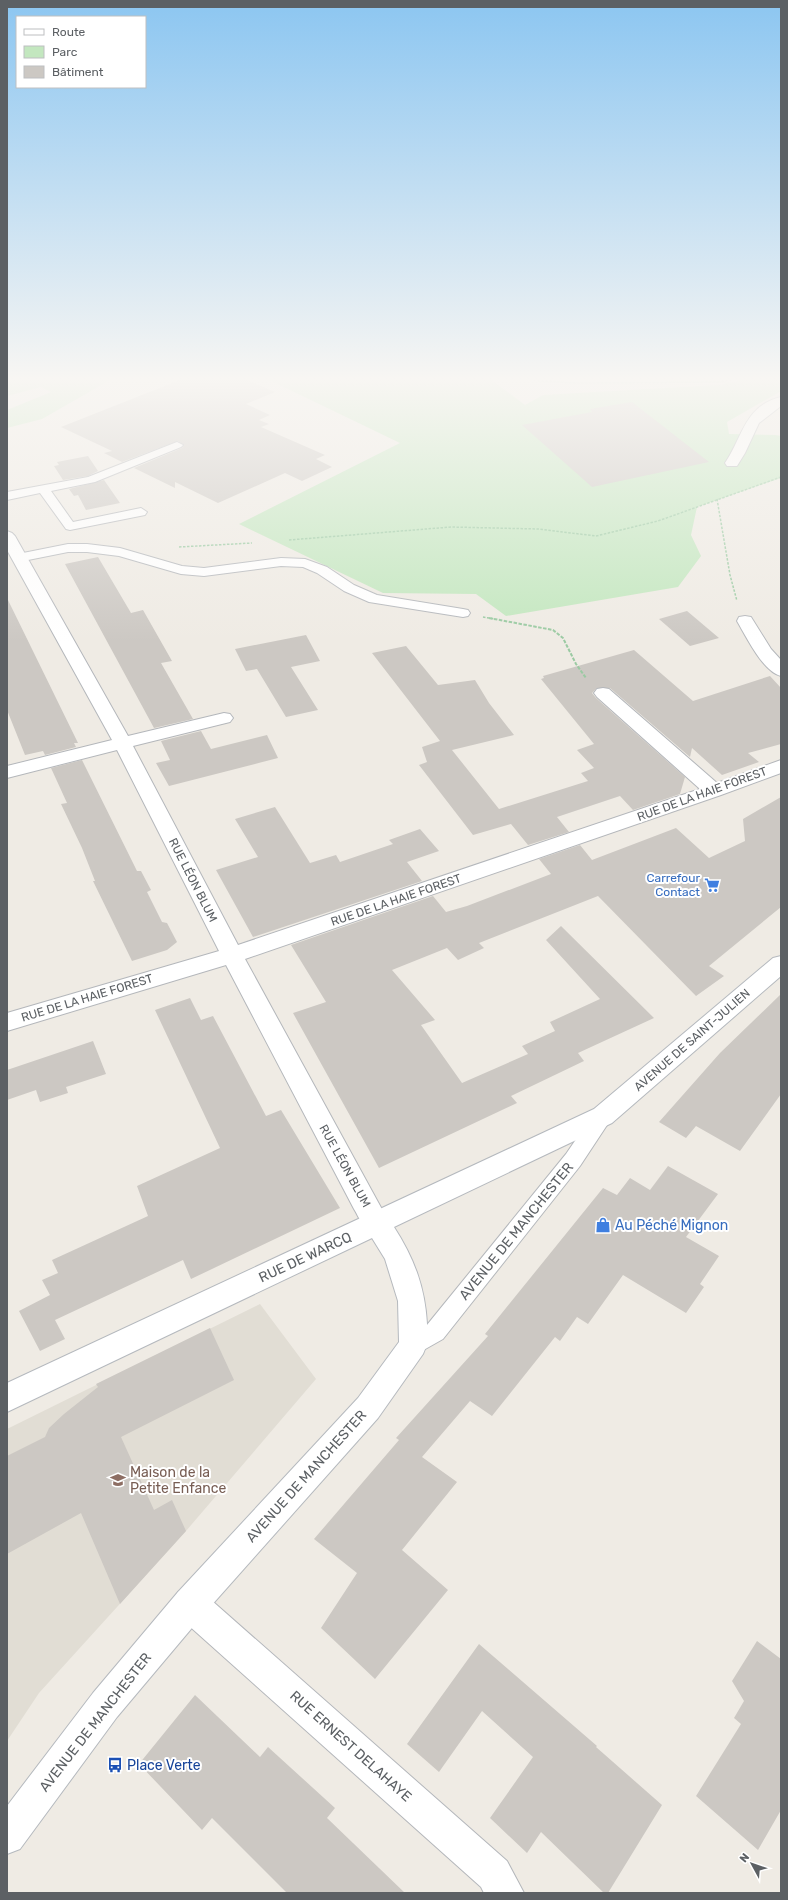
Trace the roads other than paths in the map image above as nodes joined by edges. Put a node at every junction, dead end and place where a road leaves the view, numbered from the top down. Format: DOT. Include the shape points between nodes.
graph roads {
  1 [pos="128,465"];
  2 [pos="43,489"];
  3 [pos="7,496"];
  4 [pos="141,512"];
  5 [pos="7,536"];
  6 [pos="18,558"];
  7 [pos="463,613"];
  8 [pos="745,621"];
  9 [pos="781,671"];
  10 [pos="603,693"];
  11 [pos="224,718"];
  12 [pos="122,743"];
  13 [pos="781,766"];
  14 [pos="7,772"];
  15 [pos="714,791"];
  16 [pos="232,956"];
  17 [pos="781,964"];
  18 [pos="7,1022"];
  19 [pos="603,1116"];
  20 [pos="377,1224"];
  21 [pos="413,1345"];
  22 [pos="7,1398"];
  23 [pos="190,1604"];
  24 [pos="7,1836"];
  25 [pos="506,1893"];
  1 -- 2 [label="lane" via="91,480"];
  2 -- 3 [label="lane"];
  2 -- 4 [label="lane" via="70,526"];
  5 -- 6 [label="street, RUE LÉON BLUM"];
  6 -- 7 [label="lane" via="68,548 87,548 120,552 181,570 204,572 281,562 305,563 374,599"];
  6 -- 12 [label="street, RUE LÉON BLUM"];
  8 -- 9 [label="street" via="764,652"];
  10 -- 15 [label="street"];
  11 -- 12 [label="street"];
  12 -- 14 [label="street"];
  12 -- 16 [label="street, RUE LÉON BLUM"];
  13 -- 15 [label="street, RUE DE LA HAIE FOREST"];
  15 -- 16 [label="street, RUE DE LA HAIE FOREST"];
  16 -- 18 [label="street, RUE DE LA HAIE FOREST"];
  16 -- 20 [label="street, RUE LÉON BLUM"];
  17 -- 19 [label="street, AVENUE DE SAINT-JULIEN"];
  19 -- 20 [label="street, RUE DE WARCQ"];
  19 -- 21 [label="lane, AVENUE DE MANCHESTER" via="573,1160 435,1332"];
  20 -- 21 [label="street, RUE LÉON BLUM" via="397,1255 412,1301"];
  20 -- 22 [label="street, RUE DE WARCQ"];
  21 -- 23 [label="street, AVENUE DE MANCHESTER" via="368,1408"];
  23 -- 24 [label="street, AVENUE DE MANCHESTER" via="105,1705"];
  23 -- 25 [label="street, RUE ERNEST DELAHAYE" via="494,1874"];
}
